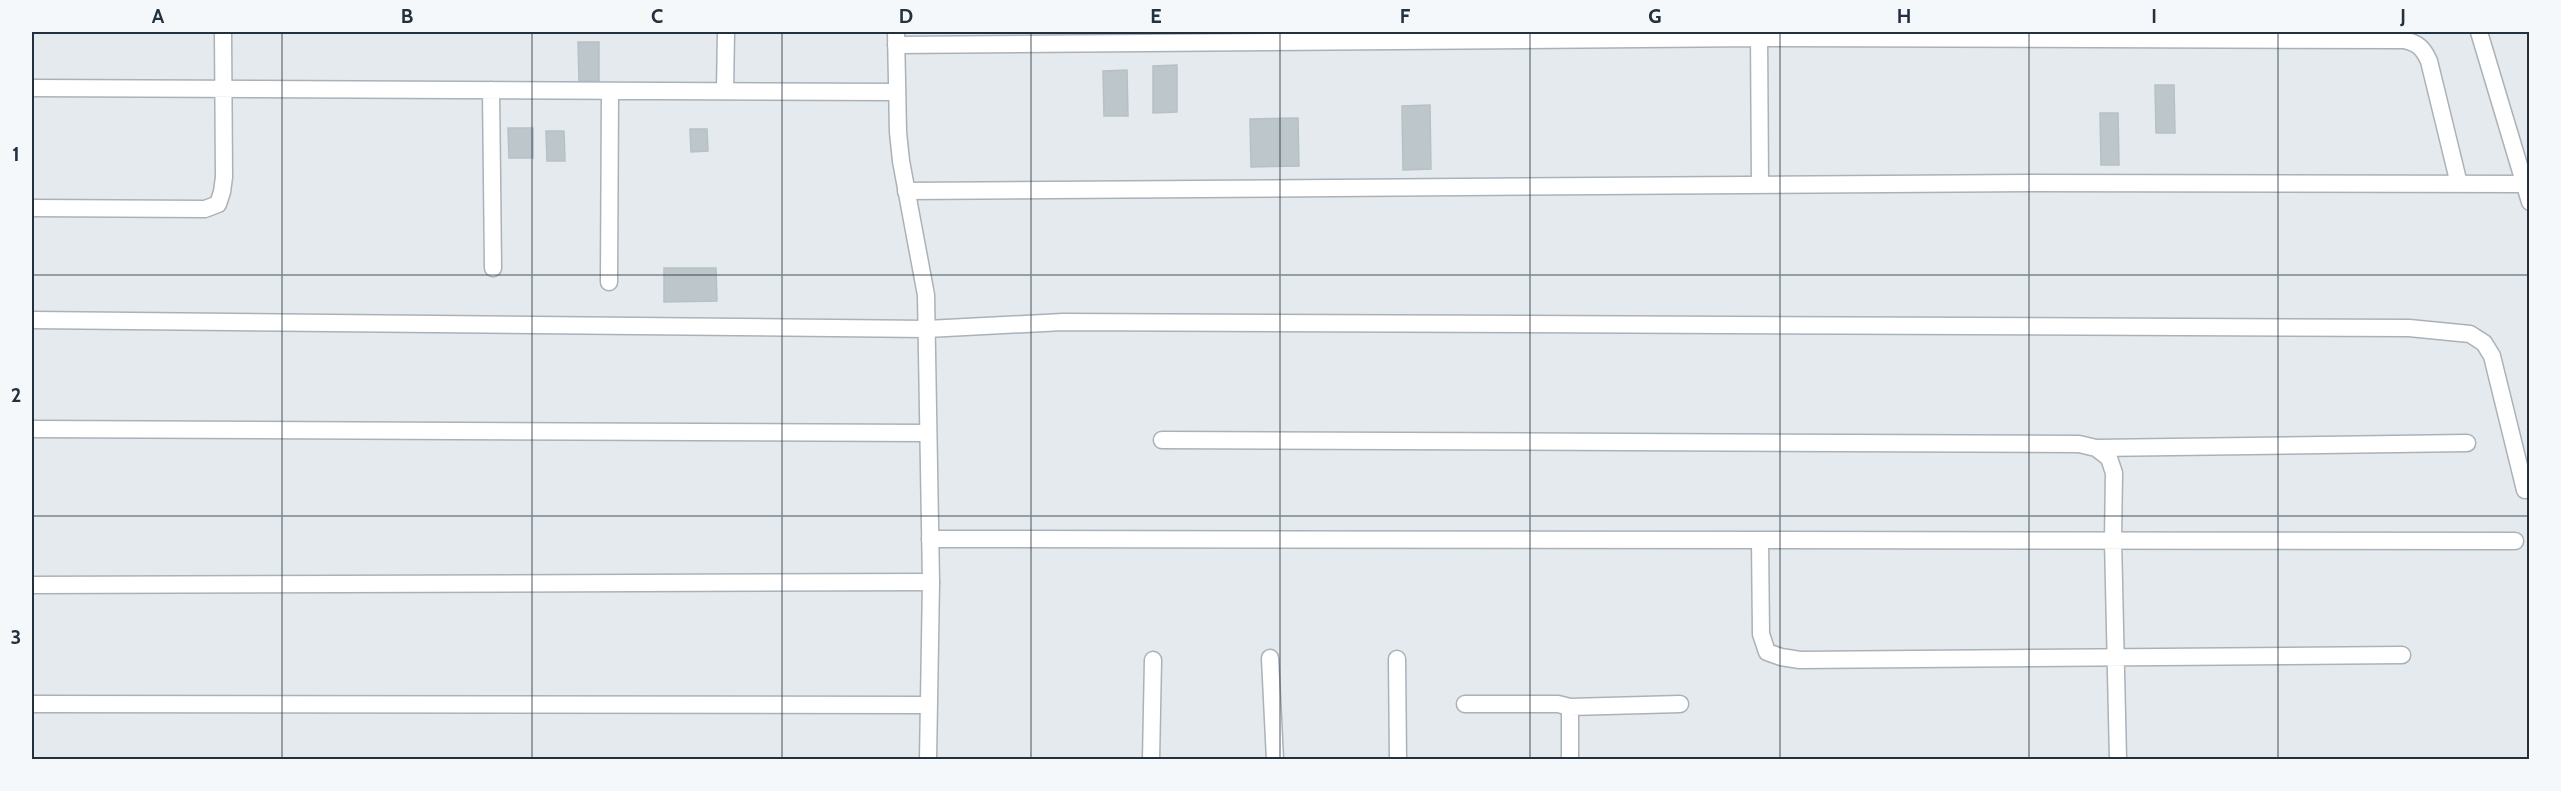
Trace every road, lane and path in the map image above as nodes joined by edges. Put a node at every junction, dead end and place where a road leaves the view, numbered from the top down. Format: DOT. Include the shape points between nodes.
graph roads {
  1 [pos="223,32"];
  2 [pos="726,32"];
  3 [pos="2479,32"];
  4 [pos="1759,35"];
  5 [pos="896,38"];
  6 [pos="32,88"];
  7 [pos="224,89"];
  8 [pos="490,90"];
  9 [pos="610,91"];
  10 [pos="725,91"];
  11 [pos="897,92"];
  12 [pos="2466,184"];
  13 [pos="2524,184"];
  14 [pos="1760,185"];
  15 [pos="906,191"];
  16 [pos="2529,202"];
  17 [pos="32,208"];
  18 [pos="493,268"];
  19 [pos="609,282"];
  20 [pos="32,320"];
  21 [pos="927,324"];
  22 [pos="32,429"];
  23 [pos="927,433"];
  24 [pos="1162,440"];
  25 [pos="2467,443"];
  26 [pos="2096,448"];
  27 [pos="2524,490"];
  28 [pos="930,539"];
  29 [pos="1760,540"];
  30 [pos="2113,540"];
  31 [pos="2515,541"];
  32 [pos="931,582"];
  33 [pos="32,585"];
  34 [pos="2402,655"];
  35 [pos="2115,657"];
  36 [pos="1270,658"];
  37 [pos="1397,659"];
  38 [pos="1153,660"];
  39 [pos="32,704"];
  40 [pos="1465,704"];
  41 [pos="1680,704"];
  42 [pos="928,705"];
  43 [pos="1570,707"];
  44 [pos="928,759"];
  45 [pos="1151,759"];
  46 [pos="1275,759"];
  47 [pos="1398,759"];
  48 [pos="1570,759"];
  49 [pos="2118,759"];
  1 -- 7 [label="street"];
  2 -- 10 [label="street"];
  3 -- 13 [label="street"];
  4 -- 5 [label="street"];
  4 -- 12 [label="street" via="2404,39 2424,49"];
  4 -- 14 [label="street"];
  5 -- 11 [label="street"];
  6 -- 7 [label="street"];
  7 -- 8 [label="street"];
  7 -- 17 [label="street" via="224,177 218,204 205,209"];
  8 -- 9 [label="street"];
  8 -- 18 [label="street"];
  9 -- 10 [label="street"];
  9 -- 19 [label="street"];
  10 -- 11 [label="street"];
  11 -- 15 [label="street"];
  12 -- 13 [label="street"];
  12 -- 14 [label="street"];
  13 -- 16 [label="street"];
  14 -- 15 [label="street"];
  15 -- 21 [label="street" via="926,296"];
  20 -- 21 [label="street"];
  21 -- 23 [label="street"];
  21 -- 27 [label="street" via="2450,331 2484,342 2492,356"];
  22 -- 23 [label="street"];
  23 -- 28 [label="street"];
  24 -- 26 [label="street" via="2067,444"];
  25 -- 26 [label="street"];
  26 -- 30 [label="street" via="2109,458 2114,473"];
  28 -- 29 [label="street"];
  28 -- 32 [label="street"];
  29 -- 30 [label="street"];
  29 -- 35 [label="street" via="1761,634 1767,652 1780,657"];
  30 -- 31 [label="street"];
  30 -- 35 [label="street"];
  32 -- 33 [label="street"];
  32 -- 42 [label="street"];
  34 -- 35 [label="street"];
  35 -- 49 [label="street"];
  36 -- 46 [label="street"];
  37 -- 47 [label="street"];
  38 -- 45 [label="street"];
  39 -- 42 [label="street"];
  40 -- 43 [label="street"];
  41 -- 43 [label="street"];
  42 -- 44 [label="street"];
  43 -- 48 [label="street"];
}
